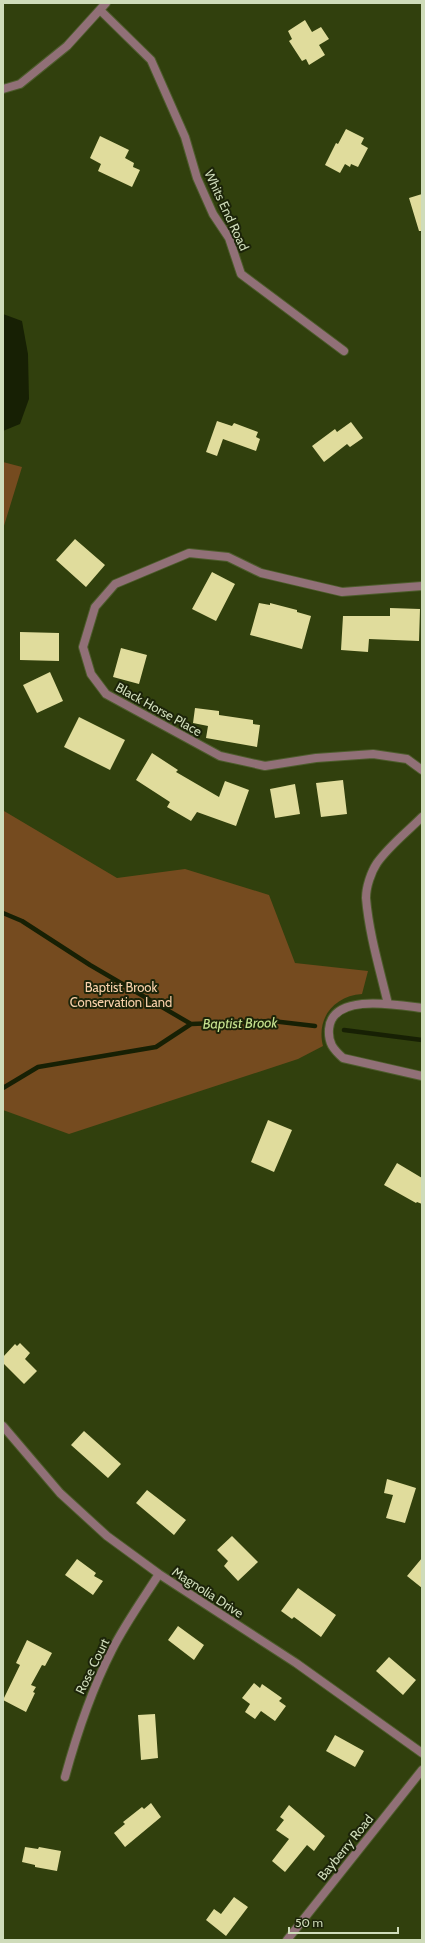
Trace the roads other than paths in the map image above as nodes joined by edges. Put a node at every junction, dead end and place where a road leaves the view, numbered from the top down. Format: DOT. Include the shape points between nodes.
graph roads {
  1 [pos="106,3"];
  2 [pos="100,10"];
  3 [pos="3,89"];
  4 [pos="344,351"];
  5 [pos="422,586"];
  6 [pos="422,770"];
  7 [pos="422,817"];
  8 [pos="388,1004"];
  9 [pos="422,1008"];
  10 [pos="422,1076"];
  11 [pos="3,1426"];
  12 [pos="159,1574"];
  13 [pos="422,1753"];
  14 [pos="422,1770"];
  15 [pos="65,1777"];
  16 [pos="287,1940"];
  1 -- 2 [label="street"];
  2 -- 3 [label="street" via="67,46 20,84"];
  2 -- 4 [label="street, Whits End Road" via="151,60 185,137 197,178 213,214 229,238 241,274"];
  5 -- 6 [label="street, Black Horse Place" via="342,592 261,573 228,557 189,553 114,584 95,608 83,648 91,674 106,694 220,756 265,766 316,758 373,754 407,759"];
  7 -- 8 [label="street" via="376,864 369,880 366,897"];
  8 -- 9 [label="street"];
  8 -- 10 [label="street" via="345,1007 336,1013 330,1024 328,1039 333,1050 343,1058"];
  11 -- 12 [label="street, Magnolia Drive" via="60,1493 83,1515"];
  12 -- 13 [label="street, Magnolia Drive" via="296,1663"];
  12 -- 15 [label="street, Rose Court" via="112,1648 87,1703"];
  14 -- 16 [label="street, Bayberry Road"];
}
